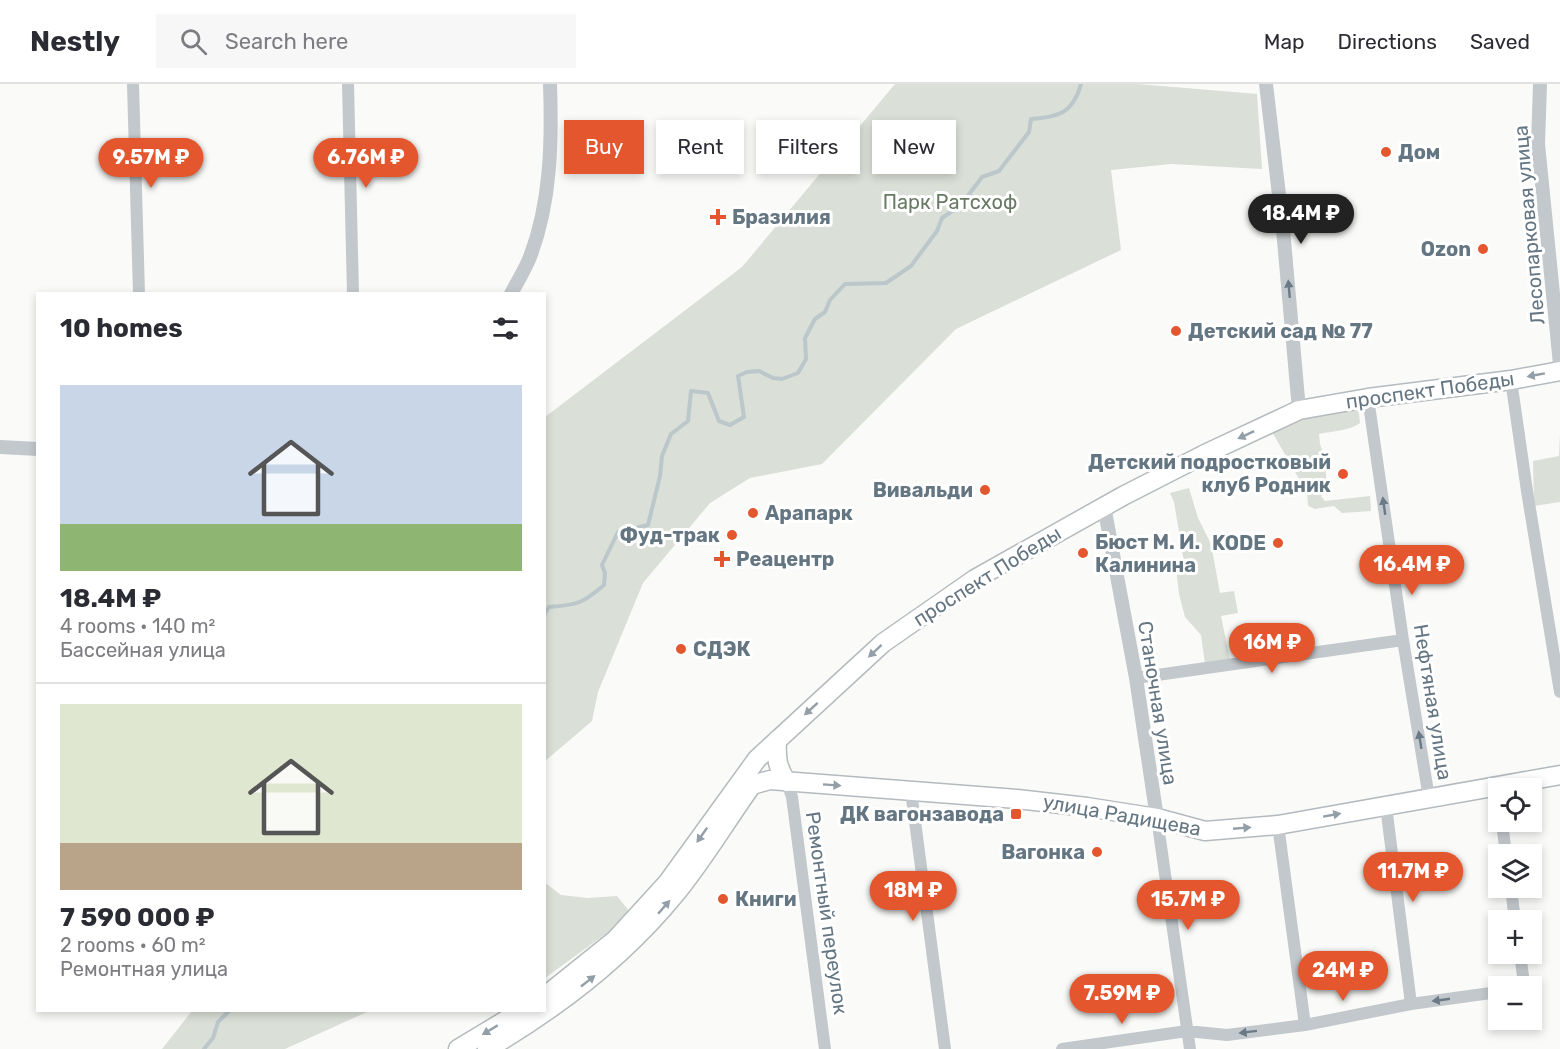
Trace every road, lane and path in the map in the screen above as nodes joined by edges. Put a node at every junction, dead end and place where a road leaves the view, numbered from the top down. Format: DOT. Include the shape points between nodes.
graph roads {
  1 [pos="133,84"];
  2 [pos="348,84"];
  3 [pos="550,84"];
  4 [pos="1266,84"];
  5 [pos="1540,84"];
  6 [pos="139,292"];
  7 [pos="353,292"];
  8 [pos="512,292"];
  9 [pos="1560,364"];
  10 [pos="1560,371"];
  11 [pos="1511,380"];
  12 [pos="1368,398"];
  13 [pos="1299,410"];
  14 [pos="0,447"];
  15 [pos="36,449"];
  16 [pos="1104,506"];
  17 [pos="1403,640"];
  18 [pos="1136,678"];
  19 [pos="1560,692"];
  20 [pos="777,740"];
  21 [pos="1560,776"];
  22 [pos="1542,780"];
  23 [pos="787,782"];
  24 [pos="911,791"];
  25 [pos="1488,792"];
  26 [pos="1429,798"];
  27 [pos="1386,806"];
  28 [pos="1157,818"];
  29 [pos="1278,825"];
  30 [pos="1488,993"];
  31 [pos="546,995"];
  32 [pos="1411,1004"];
  33 [pos="519,1012"];
  34 [pos="546,1012"];
  35 [pos="546,1012"];
  36 [pos="1305,1025"];
  37 [pos="1187,1031"];
  38 [pos="458,1049"];
  39 [pos="487,1049"];
  40 [pos="825,1049"];
  41 [pos="945,1049"];
  42 [pos="1062,1049"];
  43 [pos="1190,1049"];
  1 -- 6 [label="street"];
  2 -- 7 [label="street"];
  3 -- 8 [label="street" via="549,170 543,218 530,259"];
  13 -- 4 [label="street, one-way"];
  5 -- 9 [label="street, Лесопарковая улица" via="1538,144"];
  10 -- 11 [label="main road, проспект Победы, one-way"];
  11 -- 12 [label="main road, проспект Победы"];
  11 -- 19 [label="street"];
  12 -- 13 [label="main road, проспект Победы"];
  17 -- 12 [label="street, Нефтяная улица, one-way"];
  13 -- 16 [label="main road, проспект Победы, one-way"];
  14 -- 15 [label="street"];
  16 -- 18 [label="street, Станочная улица"];
  16 -- 20 [label="main road, проспект Победы, one-way" via="975,579 922,614 883,643"];
  17 -- 18 [label="street"];
  26 -- 17 [label="street, Нефтяная улица, one-way"];
  18 -- 28 [label="street, Станочная улица"];
  20 -- 23 [label="main road" via="779,771"];
  20 -- 31 [label="main road, проспект Победы, one-way" via="757,759 668,882 615,940"];
  21 -- 22 [label="main road, улица Радищева"];
  23 -- 24 [label="main road, улица Радищева, one-way"];
  35 -- 23 [label="main road, улица Радищева, one-way" via="624,950 676,892 752,785"];
  23 -- 40 [label="street, Ремонтный переулок"];
  24 -- 28 [label="main road, улица Радищева" via="1028,800"];
  24 -- 41 [label="street"];
  25 -- 26 [label="main road, улица Радищева"];
  26 -- 27 [label="main road, улица Радищева"];
  29 -- 27 [label="main road, улица Радищева, one-way"];
  27 -- 32 [label="street"];
  28 -- 29 [label="main road, улица Радищева, one-way" via="1205,831"];
  28 -- 37 [label="street, Станочная улица"];
  29 -- 36 [label="street"];
  30 -- 32 [label="street, one-way"];
  32 -- 36 [label="street"];
  33 -- 38 [label="main road, one-way"];
  39 -- 34 [label="main road, улица Радищева, one-way"];
  36 -- 37 [label="street, one-way" via="1227,1035"];
  37 -- 42 [label="street"];
  37 -- 43 [label="street, Станочная улица"];
}
